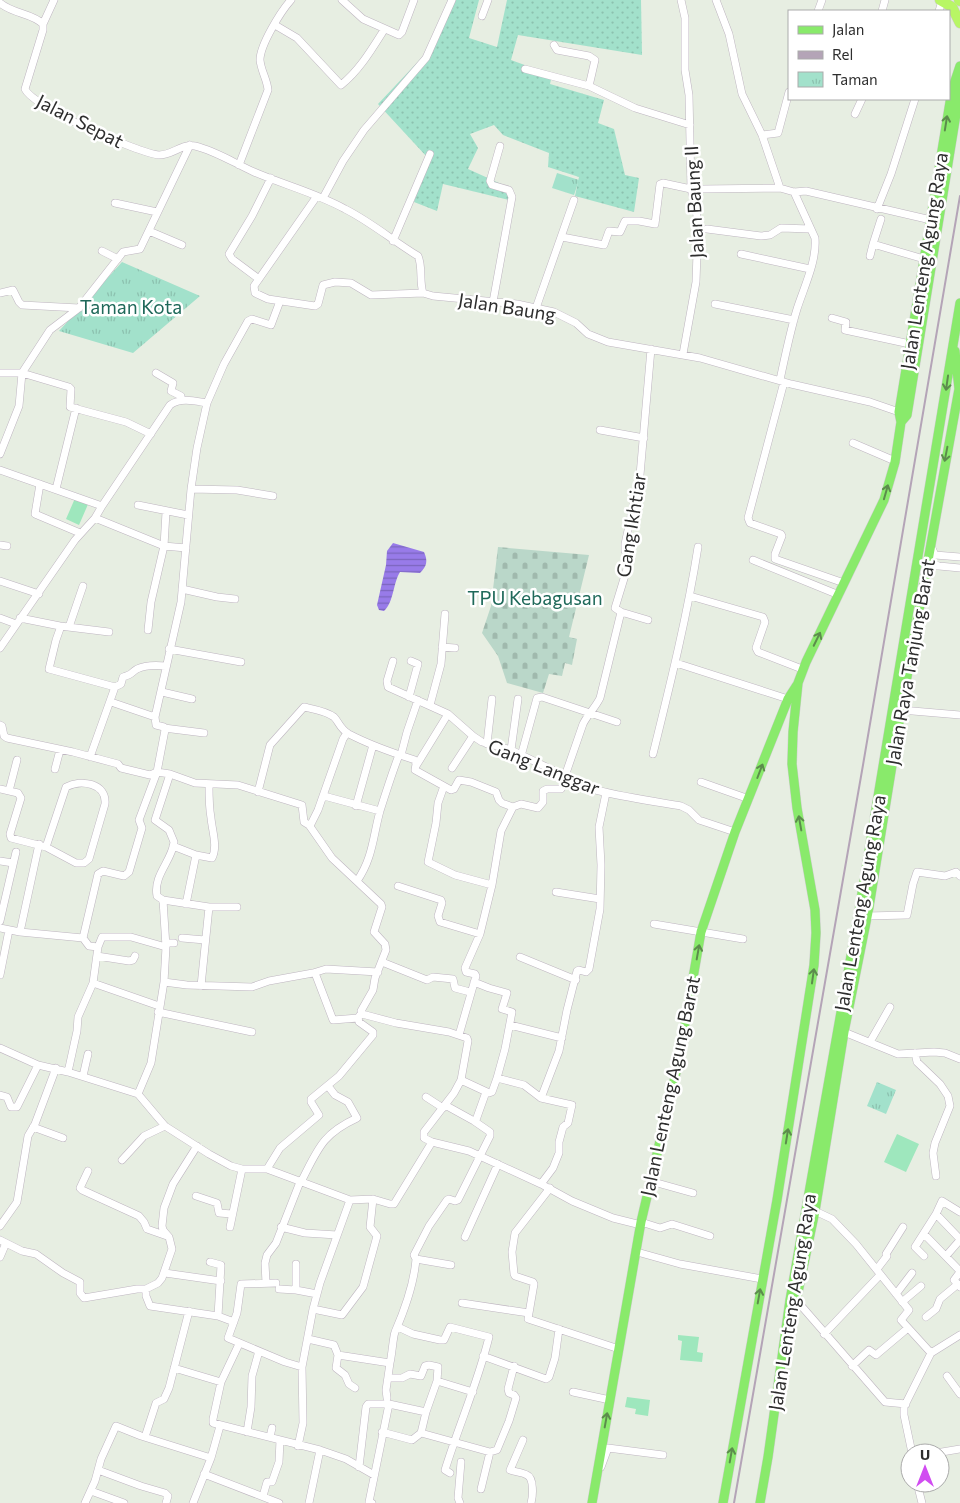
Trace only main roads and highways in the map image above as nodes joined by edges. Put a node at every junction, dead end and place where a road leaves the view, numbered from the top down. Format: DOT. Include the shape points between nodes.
graph roads {
  1 [pos="940,4"];
  2 [pos="960,24"];
  3 [pos="959,69"];
  4 [pos="960,303"];
  5 [pos="954,334"];
  6 [pos="959,387"];
  7 [pos="901,422"];
  8 [pos="920,544"];
  9 [pos="930,546"];
  10 [pos="798,683"];
  11 [pos="865,909"];
  12 [pos="784,1352"];
  13 [pos="592,1503"];
  14 [pos="723,1503"];
  15 [pos="760,1503"];
  1 -- 2 [label="highway" via="952,7"];
  7 -- 3 [label="main road, Jalan Lenteng Agung Raya, one-way" via="899,412 910,344 953,87"];
  3 -- 7 [label="main road, Jalan Lenteng Agung Raya" via="958,102 908,415"];
  4 -- 5 [label="main road, Jalan Lenteng Agung Raya"];
  5 -- 6 [label="main road, Jalan Raya Tanjung Barat"];
  5 -- 8 [label="main road, Jalan Lenteng Agung Raya, one-way"];
  6 -- 9 [label="main road, Jalan Raya Tanjung Barat, one-way"];
  10 -- 7 [label="main road, Jalan Lenteng Agung Raya, one-way" via="884,500"];
  8 -- 9 [label="main road"];
  8 -- 11 [label="main road, Jalan Lenteng Agung Raya"];
  9 -- 11 [label="main road, Jalan Raya Tanjung Barat"];
  13 -- 10 [label="main road, Jalan Lenteng Agung Barat, one-way" via="641,1224 678,1064 701,932 735,832 788,698"];
  14 -- 10 [label="main road, Jalan Lenteng Agung Raya, one-way" via="777,1200 815,952 814,910 792,764"];
  11 -- 12 [label="main road, Jalan Lenteng Agung Raya" via="790,1300"];
  11 -- 12 [label="main road, Jalan Raya Tanjung Barat" via="815,1211"];
  12 -- 15 [label="main road, Jalan Lenteng Agung Raya"];
}
